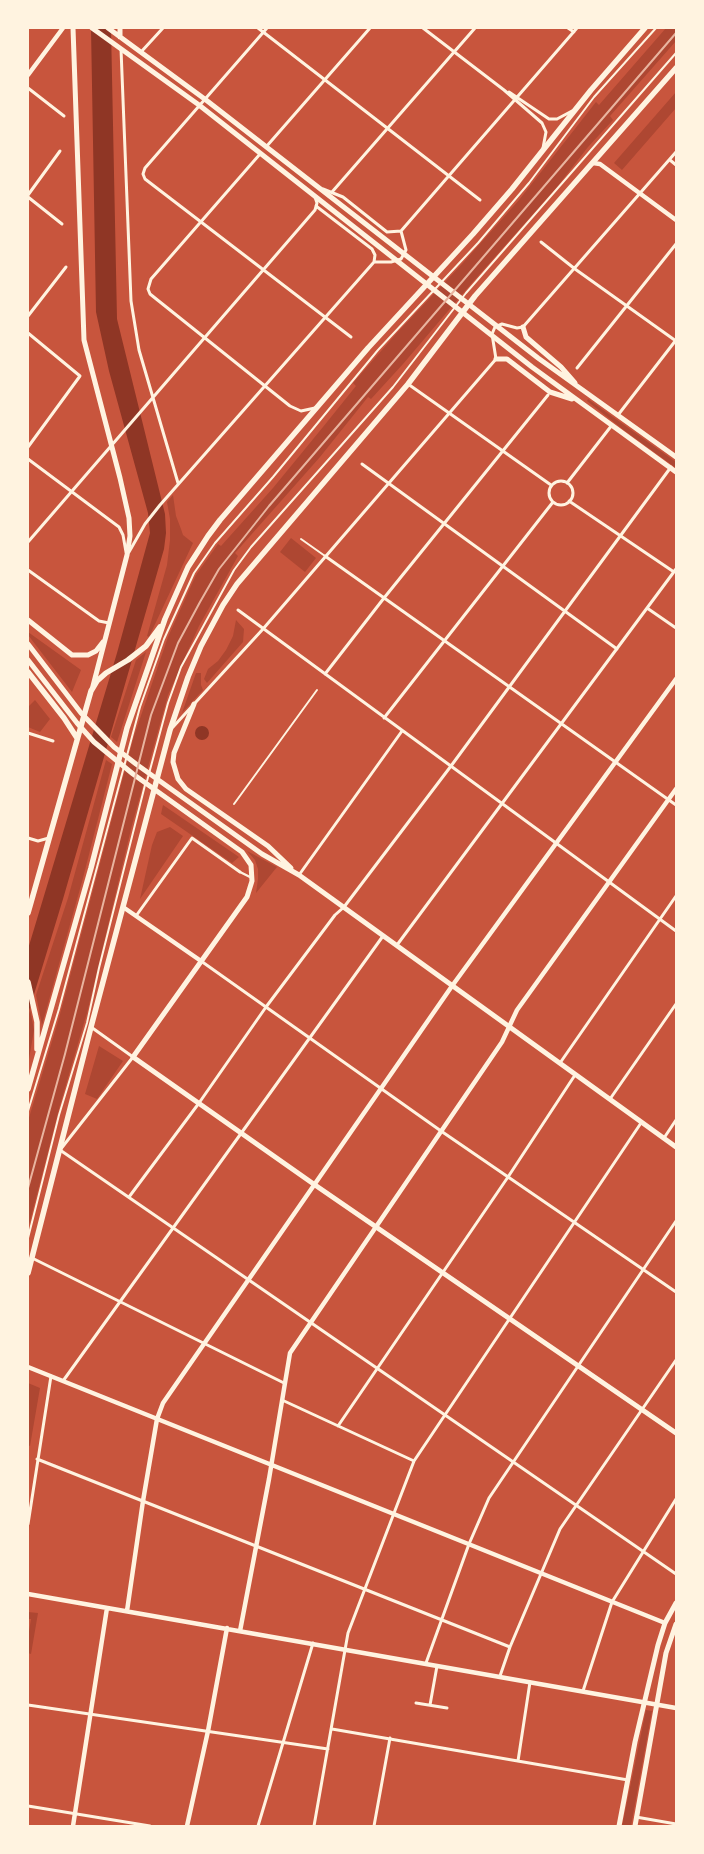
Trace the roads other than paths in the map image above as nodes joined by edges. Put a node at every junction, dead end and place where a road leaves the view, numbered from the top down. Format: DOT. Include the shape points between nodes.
graph roads {
  1 [pos="63,28"];
  2 [pos="73,28"];
  3 [pos="92,28"];
  4 [pos="108,28"];
  5 [pos="120,28"];
  6 [pos="163,28"];
  7 [pos="258,28"];
  8 [pos="267,28"];
  9 [pos="370,28"];
  10 [pos="423,28"];
  11 [pos="474,28"];
  12 [pos="568,28"];
  13 [pos="578,28"];
  14 [pos="644,28"];
  15 [pos="656,28"];
  16 [pos="264,32"];
  17 [pos="574,32"];
  18 [pos="118,35"];
  19 [pos="121,48"];
  20 [pos="454,51"];
  21 [pos="141,52"];
  22 [pos="676,52"];
  23 [pos="676,68"];
  24 [pos="28,75"];
  25 [pos="325,79"];
  26 [pos="28,88"];
  27 [pos="204,98"];
  28 [pos="516,98"];
  29 [pos="199,105"];
  30 [pos="575,110"];
  31 [pos="64,116"];
  32 [pos="387,127"];
  33 [pos="266,147"];
  34 [pos="543,150"];
  35 [pos="60,151"];
  36 [pos="676,152"];
  37 [pos="260,154"];
  38 [pos="670,160"];
  39 [pos="593,163"];
  40 [pos="676,165"];
  41 [pos="449,175"];
  42 [pos="318,188"];
  43 [pos="332,192"];
  44 [pos="641,194"];
  45 [pos="28,196"];
  46 [pos="315,196"];
  47 [pos="480,200"];
  48 [pos="316,206"];
  49 [pos="676,220"];
  50 [pos="201,222"];
  51 [pos="62,224"];
  52 [pos="401,231"];
  53 [pos="540,242"];
  54 [pos="676,244"];
  55 [pos="374,262"];
  56 [pos="66,267"];
  57 [pos="263,269"];
  58 [pos="575,269"];
  59 [pos="627,305"];
  60 [pos="28,316"];
  61 [pos="326,317"];
  62 [pos="523,327"];
  63 [pos="28,333"];
  64 [pos="205,337"];
  65 [pos="351,338"];
  66 [pos="676,340"];
  67 [pos="496,359"];
  68 [pos="577,368"];
  69 [pos="408,384"];
  70 [pos="576,385"];
  71 [pos="265,387"];
  72 [pos="548,395"];
  73 [pos="152,398"];
  74 [pos="578,400"];
  75 [pos="316,408"];
  76 [pos="450,414"];
  77 [pos="618,415"];
  78 [pos="612,425"];
  79 [pos="111,445"];
  80 [pos="28,447"];
  81 [pos="503,451"];
  82 [pos="676,457"];
  83 [pos="28,459"];
  84 [pos="362,464"];
  85 [pos="671,467"];
  86 [pos="676,472"];
  87 [pos="567,483"];
  88 [pos="178,484"];
  89 [pos="389,484"];
  90 [pos="551,485"];
  91 [pos="71,492"];
  92 [pos="569,501"];
  93 [pos="553,502"];
  94 [pos="444,524"];
  95 [pos="620,535"];
  96 [pos="301,539"];
  97 [pos="28,542"];
  98 [pos="127,555"];
  99 [pos="325,556"];
  100 [pos="502,566"];
  101 [pos="28,570"];
  102 [pos="675,570"];
  103 [pos="384,598"];
  104 [pos="648,608"];
  105 [pos="238,610"];
  106 [pos="564,611"];
  107 [pos="165,619"];
  108 [pos="28,620"];
  109 [pos="110,623"];
  110 [pos="676,628"];
  111 [pos="263,629"];
  112 [pos="106,637"];
  113 [pos="444,641"];
  114 [pos="28,644"];
  115 [pos="617,650"];
  116 [pos="28,660"];
  117 [pos="28,672"];
  118 [pos="325,674"];
  119 [pos="676,679"];
  120 [pos="509,687"];
  121 [pos="317,690"];
  122 [pos="91,691"];
  123 [pos="194,704"];
  124 [pos="384,718"];
  125 [pos="561,724"];
  126 [pos="170,730"];
  127 [pos="402,731"];
  128 [pos="28,733"];
  129 [pos="77,738"];
  130 [pos="53,741"];
  131 [pos="616,762"];
  132 [pos="451,766"];
  133 [pos="676,789"];
  134 [pos="669,800"];
  135 [pos="234,804"];
  136 [pos="502,804"];
  137 [pos="676,806"];
  138 [pos="28,838"];
  139 [pos="50,838"];
  140 [pos="556,843"];
  141 [pos="240,872"];
  142 [pos="299,875"];
  143 [pos="253,879"];
  144 [pos="610,882"];
  145 [pos="676,896"];
  146 [pos="123,907"];
  147 [pos="344,907"];
  148 [pos="28,913"];
  149 [pos="136,916"];
  150 [pos="661,919"];
  151 [pos="676,931"];
  152 [pos="384,936"];
  153 [pos="396,945"];
  154 [pos="201,961"];
  155 [pos="28,982"];
  156 [pos="452,986"];
  157 [pos="676,1004"];
  158 [pos="266,1007"];
  159 [pos="509,1026"];
  160 [pos="90,1027"];
  161 [pos="310,1038"];
  162 [pos="133,1057"];
  163 [pos="37,1059"];
  164 [pos="560,1063"];
  165 [pos="575,1074"];
  166 [pos="28,1089"];
  167 [pos="382,1089"];
  168 [pos="610,1100"];
  169 [pos="199,1103"];
  170 [pos="28,1111"];
  171 [pos="676,1120"];
  172 [pos="642,1122"];
  173 [pos="441,1131"];
  174 [pos="242,1134"];
  175 [pos="664,1138"];
  176 [pos="676,1147"];
  177 [pos="60,1150"];
  178 [pos="508,1177"];
  179 [pos="314,1185"];
  180 [pos="129,1197"];
  181 [pos="676,1221"];
  182 [pos="575,1223"];
  183 [pos="376,1227"];
  184 [pos="174,1230"];
  185 [pos="28,1238"];
  186 [pos="31,1258"];
  187 [pos="644,1270"];
  188 [pos="28,1273"];
  189 [pos="441,1273"];
  190 [pos="248,1281"];
  191 [pos="676,1292"];
  192 [pos="121,1302"];
  193 [pos="509,1319"];
  194 [pos="310,1323"];
  195 [pos="205,1344"];
  196 [pos="676,1360"];
  197 [pos="28,1367"];
  198 [pos="578,1367"];
  199 [pos="377,1368"];
  200 [pos="51,1376"];
  201 [pos="63,1381"];
  202 [pos="284,1382"];
  203 [pos="282,1400"];
  204 [pos="642,1410"];
  205 [pos="445,1415"];
  206 [pos="157,1419"];
  207 [pos="338,1426"];
  208 [pos="676,1433"];
  209 [pos="37,1459"];
  210 [pos="414,1461"];
  211 [pos="514,1461"];
  212 [pos="272,1465"];
  213 [pos="676,1499"];
  214 [pos="142,1501"];
  215 [pos="577,1504"];
  216 [pos="394,1514"];
  217 [pos="28,1524"];
  218 [pos="469,1544"];
  219 [pos="257,1546"];
  220 [pos="643,1552"];
  221 [pos="542,1574"];
  222 [pos="676,1574"];
  223 [pos="365,1589"];
  224 [pos="28,1594"];
  225 [pos="612,1602"];
  226 [pos="676,1604"];
  227 [pos="107,1608"];
  228 [pos="127,1611"];
  229 [pos="442,1620"];
  230 [pos="665,1623"];
  231 [pos="676,1626"];
  232 [pos="227,1628"];
  233 [pos="240,1631"];
  234 [pos="313,1643"];
  235 [pos="510,1647"];
  236 [pos="345,1649"];
  237 [pos="426,1663"];
  238 [pos="437,1665"];
  239 [pos="500,1676"];
  240 [pos="530,1682"];
  241 [pos="582,1691"];
  242 [pos="645,1702"];
  243 [pos="416,1703"];
  244 [pos="657,1704"];
  245 [pos="28,1705"];
  246 [pos="430,1705"];
  247 [pos="447,1708"];
  248 [pos="676,1708"];
  249 [pos="90,1714"];
  250 [pos="332,1729"];
  251 [pos="208,1731"];
  252 [pos="390,1738"];
  253 [pos="283,1742"];
  254 [pos="328,1749"];
  255 [pos="518,1761"];
  256 [pos="628,1780"];
  257 [pos="28,1806"];
  258 [pos="76,1814"];
  259 [pos="636,1817"];
  260 [pos="676,1824"];
  261 [pos="74,1826"];
  262 [pos="150,1826"];
  263 [pos="187,1826"];
  264 [pos="258,1826"];
  265 [pos="314,1826"];
  266 [pos="374,1826"];
  267 [pos="619,1826"];
  268 [pos="634,1826"];
  1 -- 24 [label="street"];
  2 -- 79 [label="main road" via="83,331"];
  3 -- 19 [label="main road"];
  4 -- 18 [label="main road"];
  5 -- 18 [label="main road"];
  6 -- 21 [label="street"];
  7 -- 16 [label="street"];
  8 -- 16 [label="street"];
  9 -- 25 [label="street"];
  10 -- 20 [label="street"];
  11 -- 20 [label="street"];
  12 -- 17 [label="street"];
  13 -- 17 [label="street"];
  14 -- 30 [label="highway"];
  15 -- 170 [label="lane" via="594,97 529,183 478,243 378,350 215,543 194,573 164,639 140,707 59,1009"];
  16 -- 25 [label="street"];
  16 -- 27 [label="street"];
  17 -- 28 [label="street"];
  18 -- 21 [label="main road"];
  19 -- 29 [label="main road"];
  19 -- 73 [label="street" via="131,301 139,350"];
  20 -- 28 [label="street"];
  20 -- 32 [label="street"];
  21 -- 27 [label="main road"];
  22 -- 185 [label="lane" via="466,293 393,387 251,547 214,606 181,667 168,703"];
  23 -- 39 [label="highway"];
  25 -- 32 [label="street"];
  25 -- 33 [label="street"];
  26 -- 31 [label="street"];
  27 -- 29 [label="street"];
  27 -- 33 [label="main road"];
  28 -- 30 [label="street" via="550,119"];
  28 -- 34 [label="street" via="545,126"];
  28 -- 41 [label="street"];
  29 -- 37 [label="main road"];
  29 -- 50 [label="street" via="144,168 143,174 145,179"];
  30 -- 34 [label="highway"];
  32 -- 41 [label="street"];
  32 -- 43 [label="street"];
  33 -- 42 [label="main road"];
  34 -- 75 [label="highway" via="473,234"];
  35 -- 45 [label="street"];
  36 -- 38 [label="street"];
  37 -- 46 [label="main road"];
  37 -- 50 [label="street"];
  38 -- 40 [label="street"];
  38 -- 44 [label="street"];
  39 -- 44 [label="street" via="600,164"];
  39 -- 69 [label="highway" via="476,296"];
  41 -- 47 [label="street"];
  41 -- 52 [label="street"];
  42 -- 43 [label="street"];
  42 -- 70 [label="main road"];
  43 -- 52 [label="street" via="385,231"];
  44 -- 49 [label="street"];
  44 -- 58 [label="street"];
  45 -- 51 [label="street"];
  46 -- 48 [label="street"];
  46 -- 74 [label="main road" via="532,368"];
  48 -- 55 [label="street" via="372,249"];
  48 -- 57 [label="street"];
  50 -- 57 [label="street"];
  50 -- 64 [label="street" via="148,286 150,294"];
  52 -- 55 [label="street" via="406,250 401,259"];
  53 -- 58 [label="street"];
  54 -- 59 [label="street"];
  55 -- 61 [label="street"];
  56 -- 60 [label="street"];
  57 -- 61 [label="street"];
  57 -- 64 [label="street"];
  58 -- 59 [label="street"];
  58 -- 62 [label="street"];
  59 -- 66 [label="street"];
  59 -- 68 [label="street"];
  61 -- 65 [label="street"];
  61 -- 71 [label="street"];
  62 -- 67 [label="street" via="502,324 495,327 492,334"];
  62 -- 70 [label="main road" via="526,337 571,376"];
  63 -- 80 [label="street" via="80,376"];
  64 -- 71 [label="street"];
  64 -- 73 [label="street"];
  66 -- 77 [label="street"];
  67 -- 74 [label="main road" via="507,359 550,392"];
  67 -- 76 [label="street"];
  69 -- 76 [label="street"];
  69 -- 126 [label="highway" via="227,597 201,646"];
  70 -- 77 [label="main road"];
  71 -- 75 [label="street" via="294,409"];
  71 -- 88 [label="street"];
  72 -- 81 [label="street"];
  73 -- 79 [label="street"];
  73 -- 88 [label="street"];
  74 -- 78 [label="main road"];
  75 -- 107 [label="highway" via="208,536 188,568"];
  76 -- 81 [label="street"];
  76 -- 89 [label="street"];
  77 -- 82 [label="main road"];
  78 -- 85 [label="main road"];
  78 -- 87 [label="street"];
  79 -- 91 [label="street"];
  79 -- 98 [label="main road" via="129,518"];
  81 -- 90 [label="street"];
  81 -- 94 [label="street"];
  83 -- 91 [label="street"];
  84 -- 89 [label="street"];
  85 -- 86 [label="main road"];
  85 -- 95 [label="street"];
  87 -- 90 [label="street" via="559,481"];
  87 -- 92 [label="street" via="572,491"];
  88 -- 98 [label="street" via="145,524"];
  89 -- 94 [label="street"];
  89 -- 99 [label="street"];
  90 -- 93 [label="street" via="549,494"];
  91 -- 97 [label="street"];
  91 -- 98 [label="street" via="118,528 123,535"];
  92 -- 93 [label="street"];
  92 -- 95 [label="street"];
  93 -- 100 [label="street"];
  94 -- 100 [label="street"];
  94 -- 103 [label="street"];
  95 -- 102 [label="street"];
  95 -- 106 [label="street"];
  96 -- 99 [label="lane"];
  98 -- 109 [label="main road"];
  99 -- 103 [label="street"];
  99 -- 111 [label="street"];
  100 -- 106 [label="street"];
  100 -- 113 [label="street"];
  101 -- 109 [label="street" via="99,621"];
  102 -- 104 [label="street"];
  103 -- 113 [label="street"];
  103 -- 118 [label="street"];
  104 -- 110 [label="street"];
  104 -- 115 [label="street"];
  105 -- 111 [label="street"];
  106 -- 115 [label="street"];
  106 -- 120 [label="street"];
  107 -- 122 [label="highway" via="137,654 106,673"];
  107 -- 163 [label="highway" via="127,728"];
  108 -- 112 [label="main road" via="72,655 93,653"];
  109 -- 112 [label="main road"];
  111 -- 118 [label="street"];
  111 -- 123 [label="street"];
  112 -- 122 [label="main road"];
  113 -- 120 [label="street"];
  113 -- 124 [label="street"];
  114 -- 142 [label="main road" via="73,704 114,747 238,838"];
  115 -- 125 [label="street"];
  116 -- 143 [label="main road" via="77,723 108,755 242,852 251,865"];
  117 -- 129 [label="highway"];
  118 -- 124 [label="street"];
  119 -- 131 [label="street"];
  120 -- 125 [label="street"];
  120 -- 132 [label="street"];
  121 -- 135 [label="lane"];
  122 -- 129 [label="highway"];
  123 -- 126 [label="street"];
  123 -- 142 [label="main road" via="174,753 174,767 182,785 268,846"];
  124 -- 127 [label="street"];
  125 -- 131 [label="street"];
  125 -- 136 [label="street"];
  126 -- 146 [label="highway"];
  127 -- 132 [label="street"];
  127 -- 142 [label="street"];
  128 -- 130 [label="street"];
  129 -- 139 [label="highway"];
  131 -- 134 [label="street"];
  131 -- 140 [label="street"];
  132 -- 136 [label="street"];
  132 -- 147 [label="street"];
  133 -- 134 [label="street"];
  134 -- 137 [label="street"];
  134 -- 144 [label="street"];
  136 -- 140 [label="street"];
  136 -- 153 [label="street"];
  138 -- 139 [label="street" via="38,841"];
  139 -- 148 [label="highway"];
  140 -- 144 [label="street"];
  140 -- 156 [label="street"];
  141 -- 143 [label="street"];
  141 -- 149 [label="street" via="192,838"];
  142 -- 147 [label="main road"];
  143 -- 154 [label="main road" via="247,897"];
  144 -- 150 [label="street"];
  144 -- 159 [label="street" via="517,1010"];
  145 -- 150 [label="street"];
  146 -- 149 [label="street"];
  146 -- 160 [label="highway"];
  147 -- 152 [label="main road"];
  147 -- 158 [label="street"];
  149 -- 154 [label="street"];
  150 -- 151 [label="street"];
  150 -- 164 [label="street"];
  152 -- 153 [label="main road"];
  152 -- 161 [label="street"];
  153 -- 156 [label="main road"];
  154 -- 158 [label="street"];
  154 -- 162 [label="main road"];
  155 -- 163 [label="highway" via="37,1022"];
  156 -- 159 [label="main road"];
  156 -- 167 [label="street"];
  157 -- 168 [label="street"];
  158 -- 161 [label="street"];
  158 -- 169 [label="street"];
  159 -- 164 [label="main road"];
  159 -- 173 [label="street" via="502,1042"];
  160 -- 162 [label="street"];
  160 -- 177 [label="highway"];
  161 -- 167 [label="street"];
  161 -- 174 [label="street"];
  162 -- 169 [label="main road"];
  162 -- 177 [label="street"];
  163 -- 166 [label="highway"];
  164 -- 165 [label="main road"];
  165 -- 168 [label="main road"];
  165 -- 178 [label="street"];
  167 -- 173 [label="street"];
  167 -- 179 [label="street"];
  168 -- 172 [label="main road"];
  169 -- 174 [label="main road"];
  169 -- 180 [label="street"];
  171 -- 175 [label="street"];
  172 -- 175 [label="main road"];
  172 -- 182 [label="street"];
  173 -- 178 [label="street"];
  173 -- 183 [label="street"];
  174 -- 179 [label="main road"];
  174 -- 184 [label="street"];
  175 -- 176 [label="main road"];
  177 -- 180 [label="street"];
  177 -- 186 [label="highway"];
  178 -- 182 [label="street"];
  178 -- 189 [label="street"];
  179 -- 183 [label="main road"];
  179 -- 190 [label="street"];
  180 -- 184 [label="street"];
  181 -- 187 [label="street"];
  182 -- 187 [label="street"];
  182 -- 193 [label="street"];
  183 -- 189 [label="main road"];
  183 -- 194 [label="street"];
  184 -- 190 [label="street"];
  184 -- 192 [label="street"];
  186 -- 188 [label="highway"];
  186 -- 192 [label="street"];
  187 -- 191 [label="street"];
  187 -- 198 [label="street"];
  189 -- 193 [label="main road"];
  189 -- 199 [label="street"];
  190 -- 194 [label="street"];
  190 -- 195 [label="street"];
  192 -- 195 [label="street"];
  192 -- 201 [label="street"];
  193 -- 198 [label="main road"];
  193 -- 205 [label="street"];
  194 -- 199 [label="street"];
  194 -- 202 [label="street" via="290,1353"];
  195 -- 202 [label="street"];
  195 -- 206 [label="street" via="163,1403"];
  196 -- 204 [label="street"];
  197 -- 200 [label="street"];
  198 -- 204 [label="main road"];
  198 -- 211 [label="street"];
  199 -- 205 [label="street"];
  199 -- 207 [label="street"];
  200 -- 201 [label="street"];
  200 -- 209 [label="street"];
  201 -- 206 [label="street"];
  202 -- 203 [label="street"];
  203 -- 207 [label="street"];
  203 -- 212 [label="street"];
  204 -- 208 [label="main road"];
  204 -- 215 [label="street"];
  205 -- 210 [label="street"];
  205 -- 211 [label="street"];
  206 -- 212 [label="street"];
  206 -- 214 [label="street"];
  207 -- 210 [label="street"];
  209 -- 214 [label="street"];
  209 -- 217 [label="street"];
  210 -- 216 [label="street"];
  211 -- 215 [label="street"];
  211 -- 218 [label="street" via="489,1498"];
  212 -- 216 [label="street"];
  212 -- 219 [label="street"];
  213 -- 220 [label="street"];
  214 -- 219 [label="street"];
  214 -- 228 [label="street"];
  215 -- 220 [label="street"];
  215 -- 221 [label="street" via="560,1529"];
  216 -- 218 [label="street"];
  216 -- 223 [label="street"];
  218 -- 221 [label="street"];
  218 -- 229 [label="street"];
  219 -- 223 [label="street"];
  219 -- 233 [label="street"];
  220 -- 222 [label="street"];
  220 -- 225 [label="street"];
  221 -- 225 [label="street"];
  221 -- 235 [label="street"];
  223 -- 229 [label="street"];
  223 -- 236 [label="street"];
  224 -- 227 [label="street"];
  225 -- 230 [label="street"];
  225 -- 241 [label="street"];
  226 -- 230 [label="main road"];
  227 -- 228 [label="street"];
  227 -- 249 [label="street"];
  228 -- 232 [label="street"];
  229 -- 235 [label="street"];
  229 -- 237 [label="street"];
  230 -- 242 [label="main road"];
  231 -- 244 [label="main road" via="668,1644"];
  232 -- 233 [label="street"];
  232 -- 251 [label="street"];
  233 -- 234 [label="street"];
  234 -- 236 [label="street"];
  234 -- 253 [label="street"];
  235 -- 239 [label="street"];
  236 -- 237 [label="street"];
  236 -- 250 [label="street"];
  237 -- 238 [label="street"];
  238 -- 239 [label="street"];
  238 -- 246 [label="street"];
  239 -- 240 [label="street"];
  240 -- 241 [label="street"];
  240 -- 255 [label="street"];
  241 -- 242 [label="street"];
  242 -- 244 [label="street"];
  242 -- 256 [label="main road"];
  243 -- 246 [label="street"];
  244 -- 248 [label="street"];
  244 -- 259 [label="main road"];
  245 -- 249 [label="street"];
  246 -- 247 [label="street"];
  249 -- 251 [label="street"];
  249 -- 258 [label="street"];
  250 -- 252 [label="street"];
  250 -- 254 [label="street"];
  251 -- 253 [label="street"];
  251 -- 263 [label="street"];
  252 -- 255 [label="street"];
  252 -- 266 [label="street"];
  253 -- 254 [label="street"];
  253 -- 264 [label="street"];
  254 -- 265 [label="street"];
  255 -- 256 [label="street"];
  256 -- 267 [label="main road"];
  257 -- 258 [label="street"];
  258 -- 261 [label="street"];
  258 -- 262 [label="street"];
  259 -- 260 [label="street"];
  259 -- 268 [label="main road"];
}
